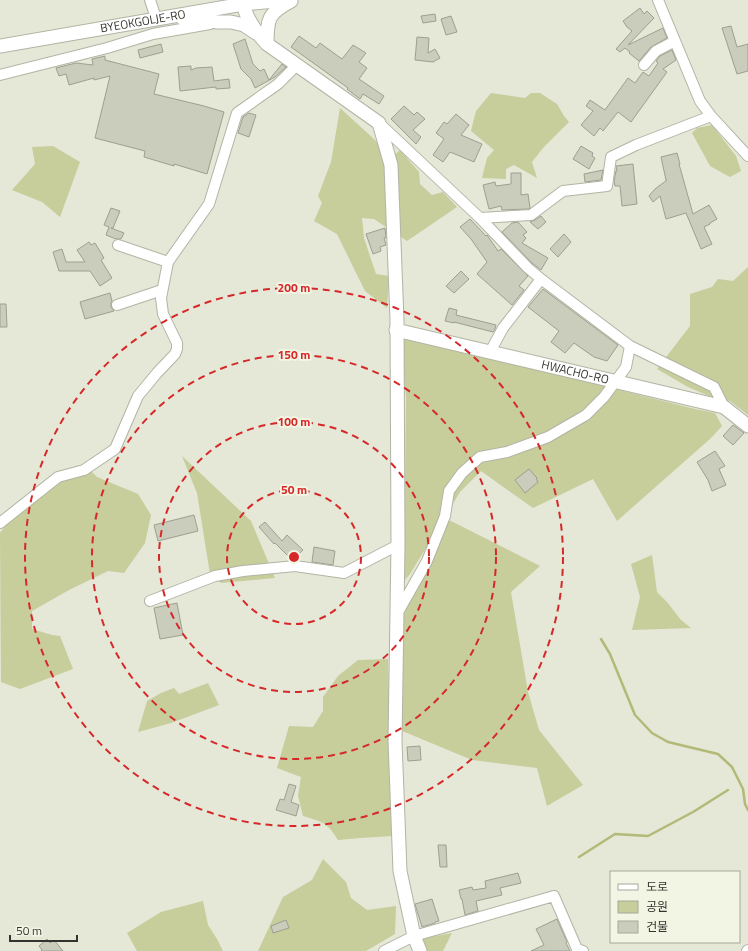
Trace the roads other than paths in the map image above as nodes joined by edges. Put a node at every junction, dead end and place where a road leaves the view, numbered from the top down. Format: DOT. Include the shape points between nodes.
graph roads {
  1 [pos="150,0"];
  2 [pos="216,0"];
  3 [pos="287,0"];
  4 [pos="294,0"];
  5 [pos="658,0"];
  6 [pos="243,2"];
  7 [pos="205,10"];
  8 [pos="171,16"];
  9 [pos="156,18"];
  10 [pos="218,22"];
  11 [pos="258,34"];
  12 [pos="675,41"];
  13 [pos="266,44"];
  14 [pos="0,46"];
  15 [pos="297,65"];
  16 [pos="644,65"];
  17 [pos="0,75"];
  18 [pos="711,116"];
  19 [pos="379,123"];
  20 [pos="748,156"];
  21 [pos="480,218"];
  22 [pos="118,245"];
  23 [pos="168,262"];
  24 [pos="541,279"];
  25 [pos="162,290"];
  26 [pos="117,305"];
  27 [pos="396,330"];
  28 [pos="630,346"];
  29 [pos="490,352"];
  30 [pos="616,382"];
  31 [pos="724,407"];
  32 [pos="748,426"];
  33 [pos="0,523"];
  34 [pos="398,545"];
  35 [pos="150,601"];
  36 [pos="396,616"];
  37 [pos="414,936"];
  38 [pos="384,951"];
  39 [pos="420,951"];
  40 [pos="583,951"];
  1 -- 9 [label="street"];
  2 -- 7 [label="street"];
  3 -- 6 [label="street, BYEOKGOLJE-RO"];
  4 -- 13 [label="street" via="272,14"];
  5 -- 12 [label="street"];
  6 -- 7 [label="street, BYEOKGOLJE-RO"];
  6 -- 11 [label="street"];
  7 -- 8 [label="street, BYEOKGOLJE-RO"];
  8 -- 9 [label="street, BYEOKGOLJE-RO"];
  8 -- 10 [label="street"];
  9 -- 14 [label="street, BYEOKGOLJE-RO"];
  10 -- 11 [label="street" via="244,25"];
  10 -- 17 [label="street" via="153,34"];
  11 -- 13 [label="street"];
  12 -- 16 [label="street" via="656,51"];
  12 -- 18 [label="street" via="700,101"];
  13 -- 15 [label="street"];
  15 -- 19 [label="street"];
  15 -- 23 [label="street" via="278,84 237,113 208,204"];
  18 -- 20 [label="street"];
  18 -- 21 [label="street" via="611,157 607,186 563,191 531,215"];
  19 -- 21 [label="street"];
  19 -- 27 [label="street" via="391,164"];
  21 -- 24 [label="street"];
  22 -- 23 [label="street"];
  23 -- 25 [label="street"];
  24 -- 28 [label="street"];
  24 -- 29 [label="street" via="503,328"];
  25 -- 26 [label="street"];
  25 -- 33 [label="street" via="163,314 177,343 177,349 138,396 115,449 84,470 58,477"];
  27 -- 29 [label="street, HWACHO-RO"];
  27 -- 34 [label="street"];
  28 -- 30 [label="street" via="626,367"];
  28 -- 31 [label="street" via="714,387"];
  29 -- 30 [label="street, HWACHO-RO"];
  30 -- 31 [label="street, HWACHO-RO"];
  30 -- 36 [label="street" via="586,415 548,437 507,452 480,457 462,473 450,491 445,516 427,561"];
  31 -- 32 [label="street, HWACHO-RO"];
  34 -- 35 [label="street" via="344,573 295,566 243,571 215,576"];
  34 -- 36 [label="street"];
  36 -- 37 [label="street" via="395,741 400,871"];
  37 -- 38 [label="street"];
  37 -- 39 [label="street"];
  37 -- 40 [label="street" via="554,896 577,949"];
}
